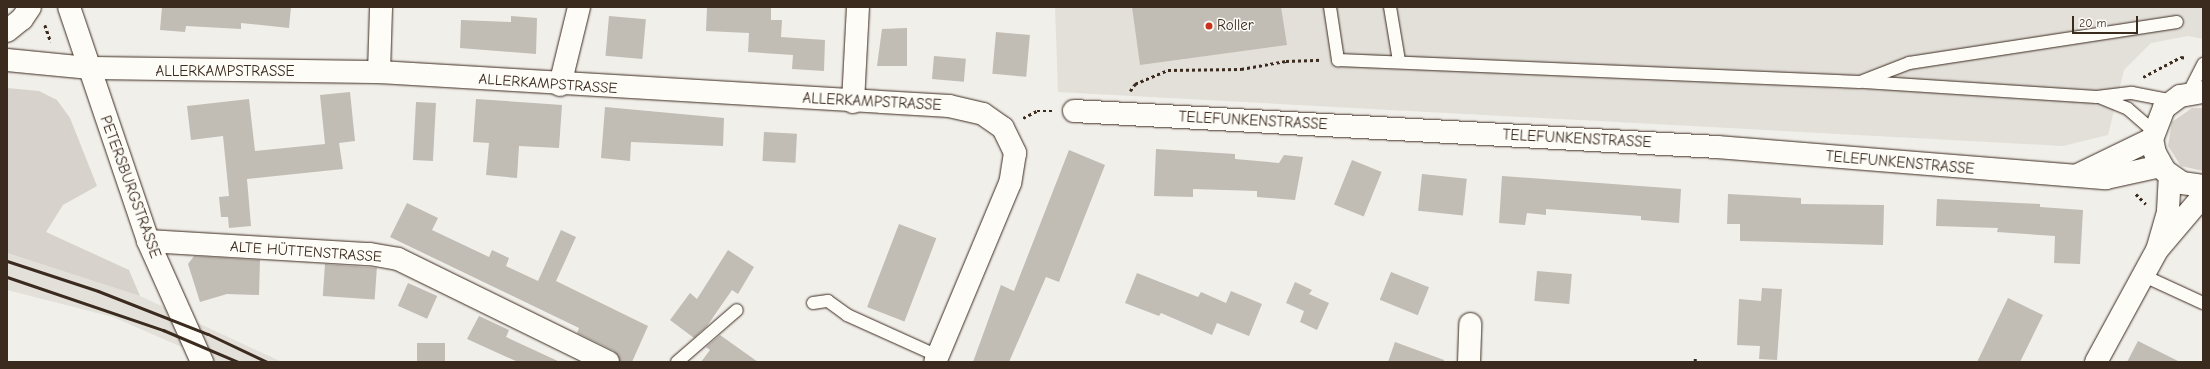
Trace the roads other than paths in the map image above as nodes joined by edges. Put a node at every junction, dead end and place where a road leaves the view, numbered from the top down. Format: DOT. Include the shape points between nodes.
graph roads {
  1 [pos="30,7"];
  2 [pos="69,7"];
  3 [pos="381,7"];
  4 [pos="579,7"];
  5 [pos="858,7"];
  6 [pos="1330,7"];
  7 [pos="1390,7"];
  8 [pos="2177,22"];
  9 [pos="7,31"];
  10 [pos="7,60"];
  11 [pos="1399,61"];
  12 [pos="2203,64"];
  13 [pos="88,68"];
  14 [pos="379,72"];
  15 [pos="1860,82"];
  16 [pos="560,85"];
  17 [pos="2098,96"];
  18 [pos="2188,96"];
  19 [pos="853,102"];
  20 [pos="1074,111"];
  21 [pos="2153,135"];
  22 [pos="2165,171"];
  23 [pos="2078,175"];
  24 [pos="2203,186"];
  25 [pos="2203,196"];
  26 [pos="148,241"];
  27 [pos="2157,250"];
  28 [pos="2142,275"];
  29 [pos="813,303"];
  30 [pos="2203,303"];
  31 [pos="737,310"];
  32 [pos="1470,324"];
  33 [pos="937,359"];
  34 [pos="202,362"];
  35 [pos="608,362"];
  36 [pos="677,362"];
  37 [pos="1469,362"];
  38 [pos="2096,362"];
  1 -- 9 [label="street" via="22,19"];
  2 -- 13 [label="street, PETERSBURGSTRASSE"];
  3 -- 14 [label="street"];
  4 -- 16 [label="street"];
  5 -- 19 [label="street"];
  6 -- 11 [label="lane" via="1338,60"];
  7 -- 11 [label="lane"];
  8 -- 15 [label="lane" via="1910,63"];
  10 -- 13 [label="street, ALLERKAMPSTRASSE"];
  11 -- 15 [label="lane"];
  12 -- 18 [label="lane"];
  13 -- 14 [label="street, ALLERKAMPSTRASSE"];
  13 -- 26 [label="street, PETERSBURGSTRASSE"];
  14 -- 16 [label="street, ALLERKAMPSTRASSE"];
  15 -- 17 [label="lane"];
  16 -- 19 [label="street, ALLERKAMPSTRASSE"];
  17 -- 18 [label="lane" via="2132,93"];
  17 -- 21 [label="lane" via="2128,109"];
  18 -- 21 [label="street" via="2161,114"];
  19 -- 33 [label="street, ALLERKAMPSTRASSE" via="949,106 983,114 1003,128 1015,152 1010,183"];
  20 -- 23 [label="street, TELEFUNKENSTRASSE" via="1717,147 1957,168"];
  21 -- 22 [label="street"];
  21 -- 23 [label="street, TELEFUNKENSTRASSE"];
  22 -- 23 [label="street, TELEFUNKENSTRASSE" via="2106,178"];
  22 -- 24 [label="street" via="2182,183"];
  22 -- 27 [label="street" via="2168,211"];
  25 -- 27 [label="street"];
  26 -- 34 [label="street, PETERSBURGSTRASSE"];
  26 -- 35 [label="street, ALTE HÜTTENSTRASSE" via="370,254 398,259"];
  27 -- 28 [label="street"];
  28 -- 30 [label="lane"];
  28 -- 38 [label="street"];
  29 -- 33 [label="lane" via="828,301 847,315"];
  31 -- 36 [label="lane"];
  32 -- 37 [label="street"];
}
